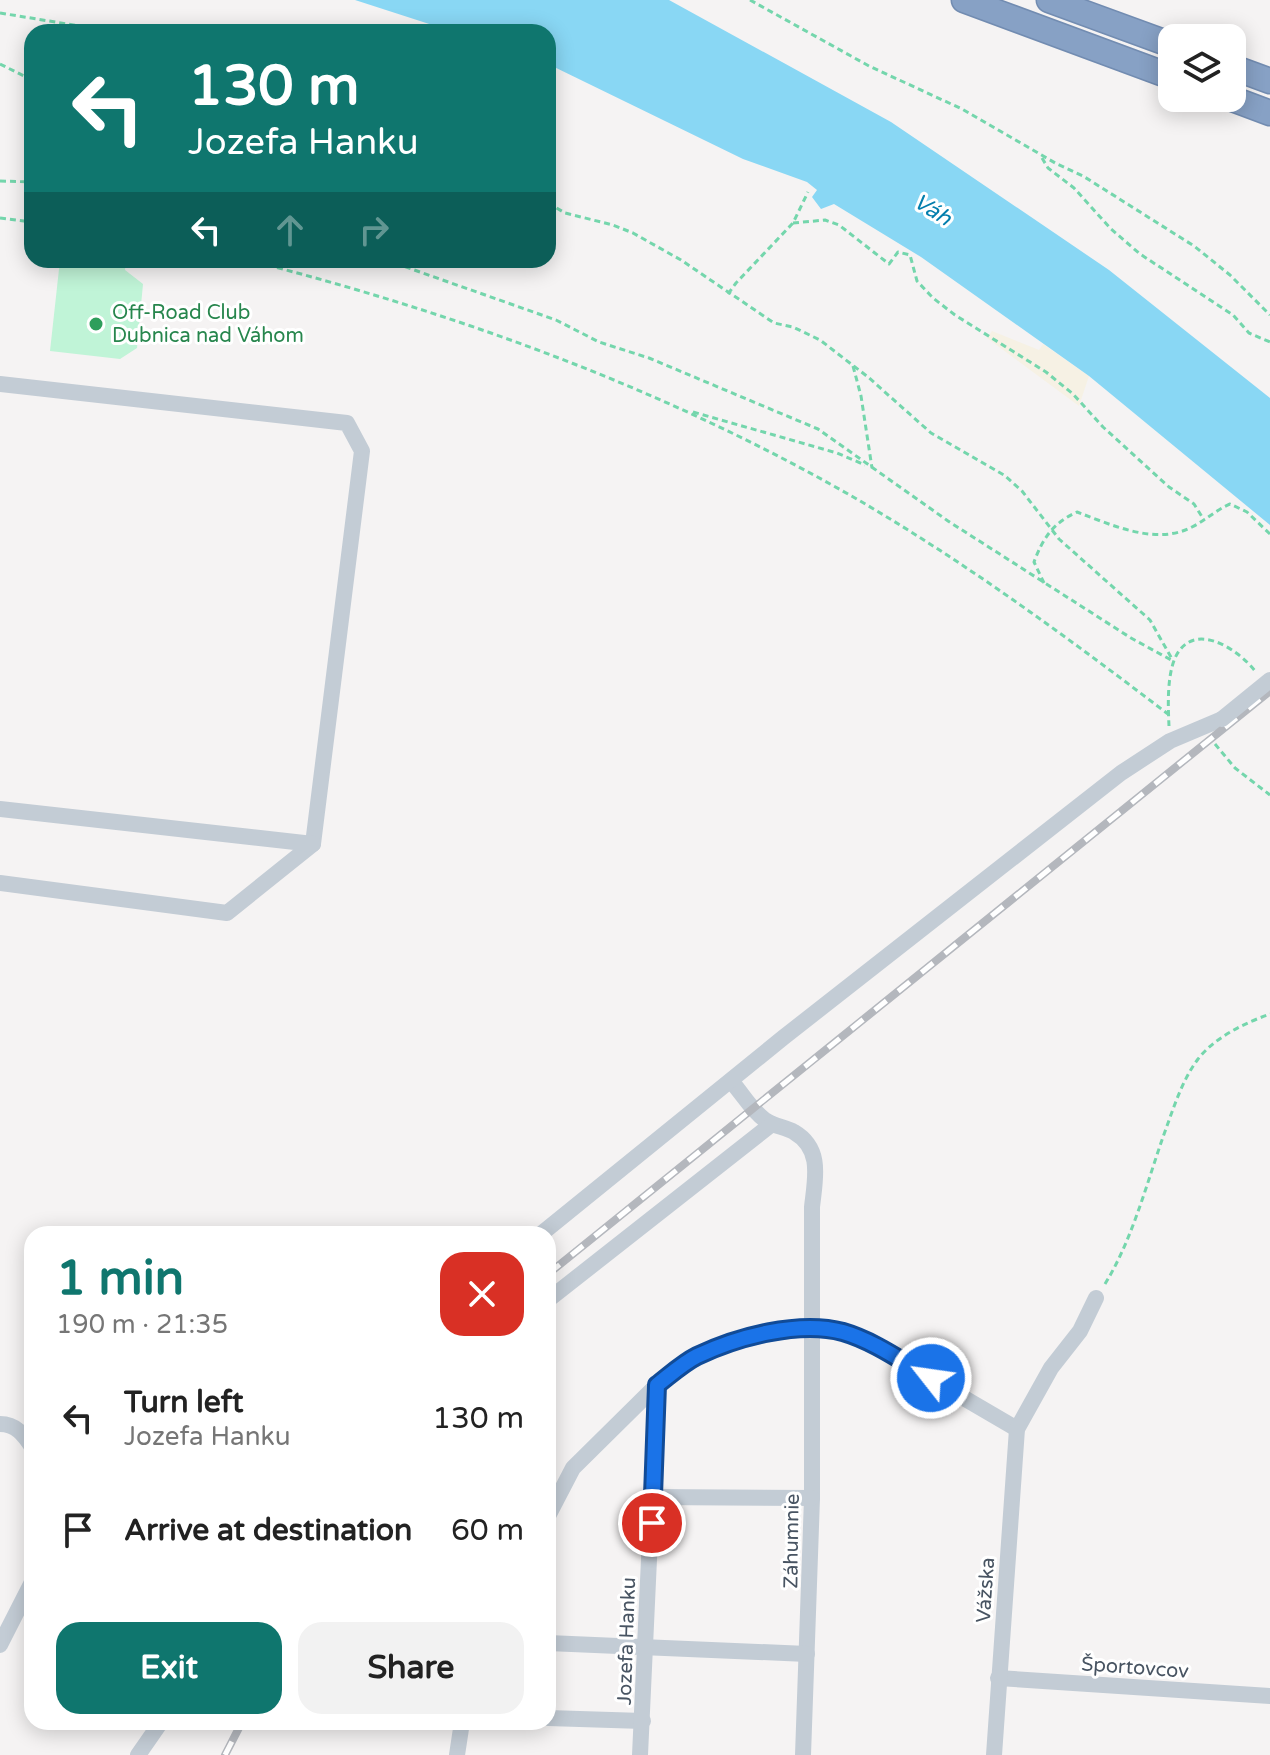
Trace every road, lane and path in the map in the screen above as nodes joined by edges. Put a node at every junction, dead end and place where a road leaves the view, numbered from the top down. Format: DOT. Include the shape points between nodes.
graph roads {
  1 [pos="750,0"];
  2 [pos="964,0"];
  3 [pos="1049,0"];
  4 [pos="0,13"];
  5 [pos="67,24"];
  6 [pos="1158,40"];
  7 [pos="0,64"];
  8 [pos="1158,72"];
  9 [pos="1246,72"];
  10 [pos="24,76"];
  11 [pos="1270,81"];
  12 [pos="1246,104"];
  13 [pos="1270,113"];
  14 [pos="1041,155"];
  15 [pos="0,181"];
  16 [pos="24,182"];
  17 [pos="808,192"];
  18 [pos="556,208"];
  19 [pos="0,218"];
  20 [pos="24,221"];
  21 [pos="793,223"];
  22 [pos="278,268"];
  23 [pos="409,268"];
  24 [pos="728,294"];
  25 [pos="1270,315"];
  26 [pos="1270,342"];
  27 [pos="853,366"];
  28 [pos="0,384"];
  29 [pos="683,410"];
  30 [pos="872,468"];
  31 [pos="1204,520"];
  32 [pos="1051,529"];
  33 [pos="1270,534"];
  34 [pos="1044,583"];
  35 [pos="1173,661"];
  36 [pos="1265,679"];
  37 [pos="1215,744"];
  38 [pos="1270,795"];
  39 [pos="0,809"];
  40 [pos="313,844"];
  41 [pos="0,883"];
  42 [pos="1270,1014"];
  43 [pos="731,1081"];
  44 [pos="772,1124"];
  45 [pos="551,1226"];
  46 [pos="556,1294"];
  47 [pos="1096,1298"];
  48 [pos="812,1328"];
  49 [pos="657,1385"];
  50 [pos="0,1424"];
  51 [pos="1017,1429"];
  52 [pos="24,1434"];
  53 [pos="653,1497"];
  54 [pos="812,1498"];
  55 [pos="556,1501"];
  56 [pos="24,1598"];
  57 [pos="556,1643"];
  58 [pos="0,1645"];
  59 [pos="645,1647"];
  60 [pos="807,1654"];
  61 [pos="998,1678"];
  62 [pos="1270,1696"];
  63 [pos="556,1718"];
  64 [pos="643,1721"];
  65 [pos="155,1730"];
  66 [pos="461,1730"];
  67 [pos="138,1755"];
  68 [pos="457,1755"];
  69 [pos="640,1755"];
  70 [pos="803,1755"];
  71 [pos="994,1755"];
  1 -- 14 [label="path"];
  2 -- 8 [label="highway"];
  3 -- 6 [label="highway"];
  4 -- 5 [label="path"];
  7 -- 10 [label="path"];
  9 -- 11 [label="highway"];
  12 -- 13 [label="highway"];
  14 -- 25 [label="path" via="1194,246"];
  14 -- 26 [label="path" via="1048,168 1140,254 1233,315 1249,333"];
  15 -- 16 [label="path"];
  17 -- 21 [label="path"];
  18 -- 24 [label="path" via="633,233"];
  19 -- 20 [label="path"];
  21 -- 24 [label="path"];
  21 -- 31 [label="path" via="825,220 839,225 889,264 898,252 910,255 917,281 933,298 1073,394 1169,487 1194,504"];
  22 -- 29 [label="path" via="467,323"];
  23 -- 30 [label="path" via="556,320 599,342 744,397 818,429"];
  24 -- 27 [label="path" via="774,323 820,340"];
  27 -- 30 [label="path"];
  27 -- 32 [label="path" via="931,433 1004,475"];
  28 -- 40 [label="street" via="347,423 362,451"];
  29 -- 30 [label="path" via="837,453"];
  29 -- 35 [label="path" via="905,528 1032,611 1168,714"];
  30 -- 34 [label="path"];
  31 -- 32 [label="path" via="1171,535 1141,533 1077,512"];
  31 -- 33 [label="path" via="1230,504"];
  32 -- 34 [label="path" via="1034,562"];
  32 -- 35 [label="path" via="1150,620"];
  34 -- 35 [label="path"];
  35 -- 36 [label="path" via="1191,641 1214,640 1238,652"];
  36 -- 43 [label="street, bridge" via="1222,719 1170,741 1121,773"];
  37 -- 38 [label="path"];
  39 -- 40 [label="street"];
  40 -- 41 [label="street" via="227,913"];
  42 -- 47 [label="path" via="1228,1033 1198,1059 1178,1095 1114,1268"];
  43 -- 44 [label="street, Záhumnie"];
  43 -- 45 [label="street"];
  44 -- 46 [label="street"];
  44 -- 48 [label="street, Záhumnie" via="805,1140 816,1163"];
  47 -- 51 [label="street"];
  48 -- 49 [label="street" via="750,1336 695,1357"];
  48 -- 51 [label="street" via="843,1332 880,1349"];
  48 -- 54 [label="street, Záhumnie"];
  49 -- 53 [label="street, Jozefa Hanku"];
  49 -- 55 [label="street" via="573,1468"];
  50 -- 52 [label="street"];
  51 -- 61 [label="street, Vážska"];
  53 -- 54 [label="street"];
  53 -- 59 [label="street, Jozefa Hanku"];
  54 -- 60 [label="street, Záhumnie"];
  56 -- 58 [label="street"];
  57 -- 59 [label="street"];
  59 -- 60 [label="street"];
  59 -- 64 [label="street, Jozefa Hanku"];
  60 -- 70 [label="street, Záhumnie"];
  61 -- 62 [label="street, Športovcov"];
  61 -- 71 [label="street, Vážska"];
  63 -- 64 [label="street"];
  64 -- 69 [label="street, Jozefa Hanku"];
  65 -- 67 [label="street"];
  66 -- 68 [label="street"];
}
